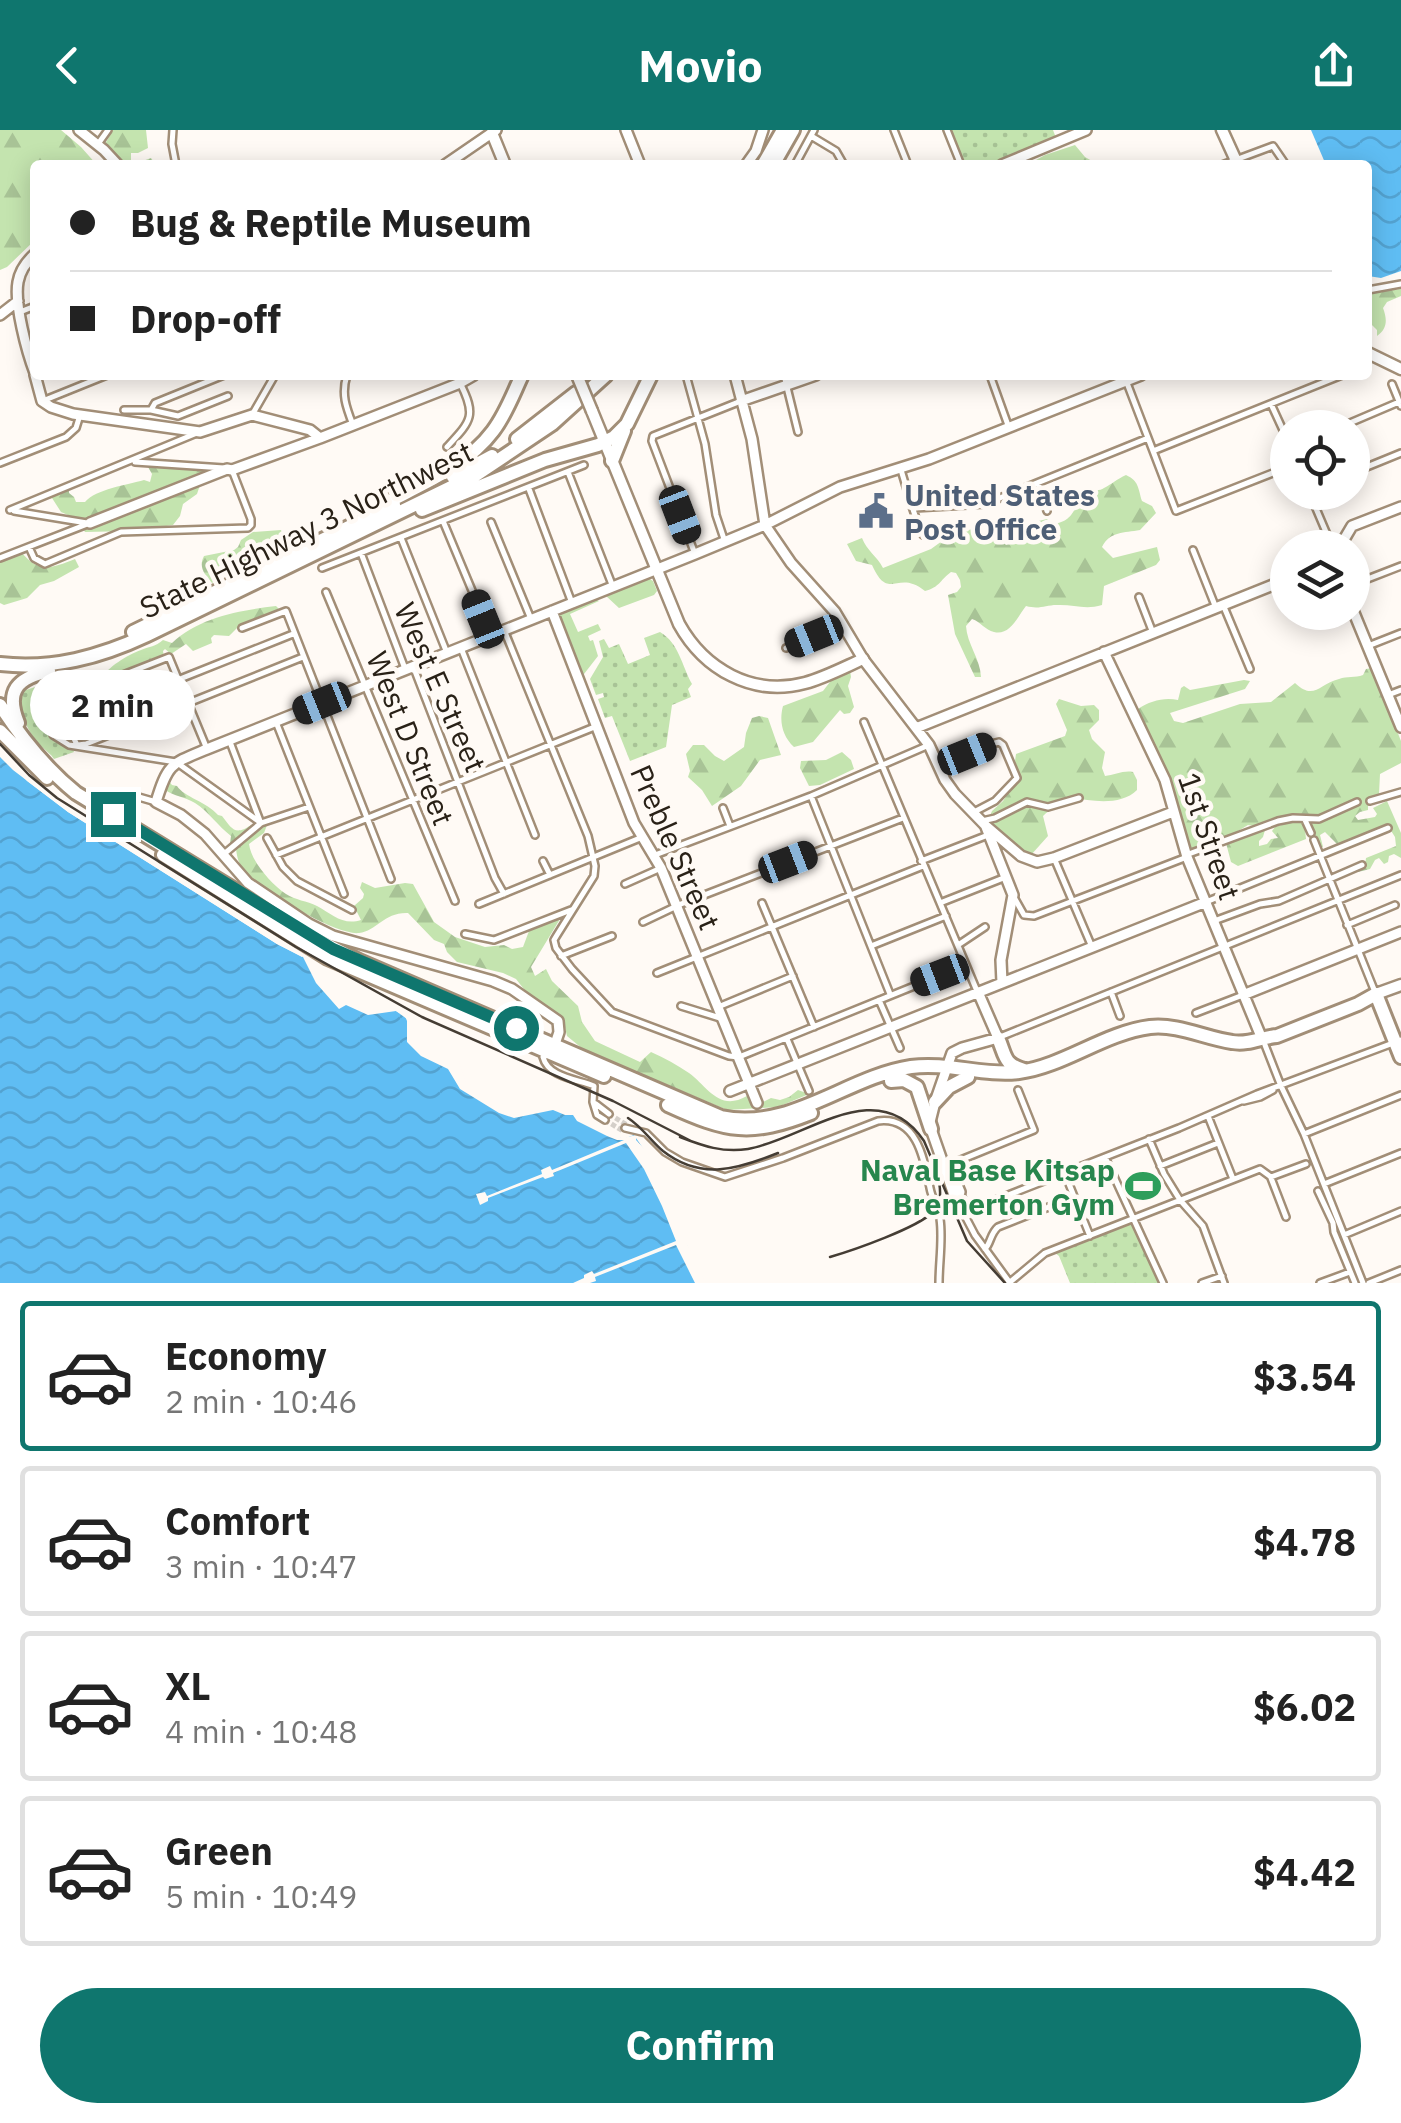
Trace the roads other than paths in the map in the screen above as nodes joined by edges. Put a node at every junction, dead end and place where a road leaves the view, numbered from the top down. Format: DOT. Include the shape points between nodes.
graph roads {
  1 [pos="79,130"];
  2 [pos="108,130"];
  3 [pos="173,130"];
  4 [pos="626,130"];
  5 [pos="763,130"];
  6 [pos="894,130"];
  7 [pos="947,130"];
  8 [pos="1086,130"];
  9 [pos="1222,130"];
  10 [pos="493,131"];
  11 [pos="789,131"];
  12 [pos="813,133"];
  13 [pos="97,145"];
  14 [pos="113,160"];
  15 [pos="175,160"];
  16 [pos="452,160"];
  17 [pos="503,160"];
  18 [pos="638,160"];
  19 [pos="750,160"];
  20 [pos="765,160"];
  21 [pos="777,160"];
  22 [pos="799,160"];
  23 [pos="841,160"];
  24 [pos="906,160"];
  25 [pos="959,160"];
  26 [pos="1014,160"];
  27 [pos="1235,160"];
  28 [pos="1241,160"];
  29 [pos="1283,160"];
  30 [pos="30,260"];
  31 [pos="1401,284"];
  32 [pos="1372,289"];
  33 [pos="19,306"];
  34 [pos="30,306"];
  35 [pos="0,316"];
  36 [pos="30,347"];
  37 [pos="1372,355"];
  38 [pos="1401,369"];
  39 [pos="37,380"];
  40 [pos="94,380"];
  41 [pos="212,380"];
  42 [pos="272,380"];
  43 [pos="346,380"];
  44 [pos="465,380"];
  45 [pos="520,380"];
  46 [pos="580,380"];
  47 [pos="589,380"];
  48 [pos="601,380"];
  49 [pos="649,380"];
  50 [pos="687,380"];
  51 [pos="736,380"];
  52 [pos="786,380"];
  53 [pos="992,380"];
  54 [pos="1330,380"];
  55 [pos="1126,381"];
  56 [pos="460,383"];
  57 [pos="1392,384"];
  58 [pos="228,396"];
  59 [pos="42,401"];
  60 [pos="742,401"];
  61 [pos="1270,404"];
  62 [pos="1400,404"];
  63 [pos="124,410"];
  64 [pos="150,410"];
  65 [pos="1273,410"];
  66 [pos="80,415"];
  67 [pos="252,415"];
  68 [pos="1370,416"];
  69 [pos="698,417"];
  70 [pos="628,424"];
  71 [pos="353,425"];
  72 [pos="1009,428"];
  73 [pos="200,432"];
  74 [pos="798,432"];
  75 [pos="320,438"];
  76 [pos="1148,438"];
  77 [pos="604,442"];
  78 [pos="447,447"];
  79 [pos="1152,450"];
  80 [pos="1401,454"];
  81 [pos="612,461"];
  82 [pos="132,462"];
  83 [pos="0,464"];
  84 [pos="584,465"];
  85 [pos="1370,466"];
  86 [pos="229,469"];
  87 [pos="901,470"];
  88 [pos="568,472"];
  89 [pos="1270,474"];
  90 [pos="1038,482"];
  91 [pos="528,488"];
  92 [pos="914,508"];
  93 [pos="1401,508"];
  94 [pos="1047,511"];
  95 [pos="443,521"];
  96 [pos="491,522"];
  97 [pos="90,523"];
  98 [pos="765,524"];
  99 [pos="1349,530"];
  100 [pos="354,534"];
  101 [pos="923,535"];
  102 [pos="402,538"];
  103 [pos="725,542"];
  104 [pos="28,547"];
  105 [pos="308,547"];
  106 [pos="1193,550"];
  107 [pos="361,553"];
  108 [pos="695,554"];
  109 [pos="0,558"];
  110 [pos="1401,566"];
  111 [pos="322,568"];
  112 [pos="656,570"];
  113 [pos="1370,578"];
  114 [pos="1270,586"];
  115 [pos="614,587"];
  116 [pos="326,592"];
  117 [pos="1139,597"];
  118 [pos="572,603"];
  119 [pos="1219,606"];
  120 [pos="552,611"];
  121 [pos="531,619"];
  122 [pos="844,625"];
  123 [pos="242,628"];
  124 [pos="504,630"];
  125 [pos="1361,630"];
  126 [pos="1153,633"];
  127 [pos="1401,633"];
  128 [pos="294,634"];
  129 [pos="490,636"];
  130 [pos="1368,646"];
  131 [pos="460,648"];
  132 [pos="786,648"];
  133 [pos="1104,652"];
  134 [pos="447,653"];
  135 [pos="303,657"];
  136 [pos="864,659"];
  137 [pos="0,660"];
  138 [pos="74,662"];
  139 [pos="410,668"];
  140 [pos="1250,668"];
  141 [pos="179,680"];
  142 [pos="365,686"];
  143 [pos="1401,690"];
  144 [pos="1388,695"];
  145 [pos="188,702"];
  146 [pos="322,703"];
  147 [pos="0,706"];
  148 [pos="276,722"];
  149 [pos="864,722"];
  150 [pos="597,726"];
  151 [pos="1401,727"];
  152 [pos="916,728"];
  153 [pos="0,731"];
  154 [pos="53,736"];
  155 [pos="230,740"];
  156 [pos="550,744"];
  157 [pos="77,745"];
  158 [pos="928,746"];
  159 [pos="207,748"];
  160 [pos="176,762"];
  161 [pos="505,763"];
  162 [pos="881,765"];
  163 [pos="938,765"];
  164 [pos="459,782"];
  165 [pos="1401,792"];
  166 [pos="811,796"];
  167 [pos="1080,798"];
  168 [pos="412,800"];
  169 [pos="1370,801"];
  170 [pos="156,802"];
  171 [pos="1357,802"];
  172 [pos="97,803"];
  173 [pos="309,806"];
  174 [pos="722,808"];
  175 [pos="1173,812"];
  176 [pos="903,818"];
  177 [pos="366,819"];
  178 [pos="1305,820"];
  179 [pos="982,823"];
  180 [pos="261,824"];
  181 [pos="730,826"];
  182 [pos="1388,828"];
  183 [pos="535,835"];
  184 [pos="321,837"];
  185 [pos="643,837"];
  186 [pos="268,838"];
  187 [pos="831,848"];
  188 [pos="224,854"];
  189 [pos="276,855"];
  190 [pos="655,855"];
  191 [pos="1186,856"];
  192 [pos="1320,856"];
  193 [pos="594,857"];
  194 [pos="1054,858"];
  195 [pos="544,860"];
  196 [pos="922,863"];
  197 [pos="1362,865"];
  198 [pos="661,868"];
  199 [pos="1401,875"];
  200 [pos="550,876"];
  201 [pos="1006,877"];
  202 [pos="1330,878"];
  203 [pos="391,879"];
  204 [pos="625,884"];
  205 [pos="344,894"];
  206 [pos="504,894"];
  207 [pos="1013,895"];
  208 [pos="850,896"];
  209 [pos="454,900"];
  210 [pos="1073,902"];
  211 [pos="1206,902"];
  212 [pos="1338,902"];
  213 [pos="762,903"];
  214 [pos="940,903"];
  215 [pos="480,904"];
  216 [pos="1395,905"];
  217 [pos="678,907"];
  218 [pos="574,908"];
  219 [pos="352,910"];
  220 [pos="946,916"];
  221 [pos="1214,921"];
  222 [pos="643,922"];
  223 [pos="1348,925"];
  224 [pos="984,927"];
  225 [pos="774,928"];
  226 [pos="1401,932"];
  227 [pos="465,934"];
  228 [pos="612,936"];
  229 [pos="957,945"];
  230 [pos="871,946"];
  231 [pos="1092,947"];
  232 [pos="1224,948"];
  233 [pos="1356,950"];
  234 [pos="561,956"];
  235 [pos="697,957"];
  236 [pos="966,965"];
  237 [pos="656,973"];
  238 [pos="793,976"];
  239 [pos="1002,982"];
  240 [pos="1401,985"];
  241 [pos="978,992"];
  242 [pos="1112,992"];
  243 [pos="890,994"];
  244 [pos="1376,994"];
  245 [pos="1243,995"];
  246 [pos="879,999"];
  247 [pos="1358,1004"];
  248 [pos="681,1006"];
  249 [pos="720,1012"];
  250 [pos="1196,1013"];
  251 [pos="1120,1016"];
  252 [pos="1385,1018"];
  253 [pos="814,1027"];
  254 [pos="891,1027"];
  255 [pos="786,1038"];
  256 [pos="998,1038"];
  257 [pos="1398,1041"];
  258 [pos="1264,1042"];
  259 [pos="900,1048"];
  260 [pos="553,1050"];
  261 [pos="739,1057"];
  262 [pos="1401,1057"];
  263 [pos="798,1064"];
  264 [pos="1027,1070"];
  265 [pos="944,1071"];
  266 [pos="968,1077"];
  267 [pos="891,1081"];
  268 [pos="748,1083"];
  269 [pos="1281,1086"];
  270 [pos="1018,1090"];
  271 [pos="730,1091"];
  272 [pos="809,1091"];
  273 [pos="1401,1094"];
  274 [pos="935,1102"];
  275 [pos="757,1103"];
  276 [pos="1208,1116"];
  277 [pos="607,1117"];
  278 [pos="625,1128"];
  279 [pos="931,1128"];
  280 [pos="1304,1134"];
  281 [pos="1149,1140"];
  282 [pos="1218,1143"];
  283 [pos="1401,1153"];
  284 [pos="1105,1157"];
  285 [pos="1306,1164"];
  286 [pos="946,1166"];
  287 [pos="1160,1166"];
  288 [pos="1064,1173"];
  289 [pos="1270,1178"];
  290 [pos="1233,1179"];
  291 [pos="1324,1184"];
  292 [pos="1318,1191"];
  293 [pos="957,1194"];
  294 [pos="1074,1197"];
  295 [pos="1180,1200"];
  296 [pos="1401,1211"];
  297 [pos="965,1212"];
  298 [pos="1132,1217"];
  299 [pos="1286,1217"];
  300 [pos="1344,1234"];
  301 [pos="1090,1236"];
  302 [pos="984,1249"];
  303 [pos="1401,1270"];
  304 [pos="1350,1272"];
  305 [pos="1223,1280"];
  306 [pos="938,1283"];
  307 [pos="1010,1283"];
  308 [pos="1163,1283"];
  309 [pos="1202,1283"];
  310 [pos="1320,1283"];
  311 [pos="1355,1283"];
  312 [pos="1366,1283"];
  1 -- 13 [label="street"];
  2 -- 13 [label="street"];
  3 -- 15 [label="street"];
  4 -- 18 [label="street"];
  5 -- 19 [label="street"];
  6 -- 24 [label="street"];
  7 -- 25 [label="street"];
  8 -- 26 [label="street"];
  9 -- 27 [label="main road"];
  10 -- 16 [label="street"];
  10 -- 17 [label="main road"];
  11 -- 20 [label="highway"];
  11 -- 21 [label="highway"];
  12 -- 22 [label="street"];
  12 -- 23 [label="street"];
  13 -- 14 [label="street"];
  28 -- 29 [label="street" via="1273,146"];
  30 -- 33 [label="street" via="18,281"];
  31 -- 32 [label="street"];
  33 -- 34 [label="street"];
  33 -- 35 [label="street"];
  33 -- 36 [label="street"];
  37 -- 38 [label="main road"];
  39 -- 59 [label="street"];
  40 -- 59 [label="street"];
  41 -- 64 [label="street"];
  42 -- 67 [label="street"];
  43 -- 71 [label="street"];
  44 -- 56 [label="street"];
  45 -- 105 [label="highway" via="501,420 468,456"];
  46 -- 77 [label="main road, bridge"];
  47 -- 105 [label="highway, State Highway 3 Northwest" via="494,455"];
  48 -- 100 [label="highway, State Highway 3 Northwest" via="499,461"];
  49 -- 70 [label="highway"];
  50 -- 69 [label="street"];
  51 -- 60 [label="street"];
  52 -- 60 [label="street"];
  52 -- 74 [label="street"];
  53 -- 72 [label="street"];
  54 -- 61 [label="street"];
  55 -- 72 [label="street"];
  55 -- 76 [label="street"];
  56 -- 71 [label="street"];
  56 -- 78 [label="street" via="471,418"];
  57 -- 62 [label="street"];
  58 -- 64 [label="street" via="178,416"];
  59 -- 66 [label="street"];
  60 -- 69 [label="street"];
  60 -- 98 [label="street"];
  61 -- 65 [label="street"];
  61 -- 79 [label="street"];
  62 -- 68 [label="street"];
  63 -- 64 [label="street"];
  66 -- 73 [label="street"];
  66 -- 83 [label="street" via="66,437"];
  67 -- 73 [label="street"];
  67 -- 75 [label="street"];
  69 -- 103 [label="street"];
  69 -- 108 [label="street" via="653,436"];
  70 -- 77 [label="highway"];
  70 -- 81 [label="highway"];
  71 -- 75 [label="street"];
  72 -- 87 [label="street"];
  73 -- 82 [label="street"];
  75 -- 86 [label="street"];
  76 -- 79 [label="street"];
  76 -- 90 [label="street"];
  77 -- 81 [label="main road"];
  77 -- 100 [label="highway"];
  79 -- 89 [label="street" via="1176,511"];
  80 -- 85 [label="street"];
  81 -- 112 [label="main road"];
  82 -- 86 [label="street"];
  82 -- 97 [label="street" via="10,510"];
  84 -- 88 [label="street"];
  86 -- 97 [label="street"];
  86 -- 104 [label="street" via="252,522 244,529 121,532 46,564"];
  87 -- 92 [label="street"];
  87 -- 98 [label="street" via="840,488"];
  88 -- 91 [label="street"];
  88 -- 115 [label="street"];
  90 -- 92 [label="street" via="984,504"];
  90 -- 94 [label="street"];
  91 -- 95 [label="street"];
  91 -- 118 [label="street"];
  92 -- 101 [label="street"];
  93 -- 99 [label="street"];
  95 -- 102 [label="street"];
  95 -- 129 [label="street"];
  96 -- 121 [label="street"];
  97 -- 104 [label="street"];
  98 -- 103 [label="street"];
  98 -- 122 [label="street"];
  100 -- 138 [label="highway, State Highway 3 Northwest" via="124,646"];
  102 -- 107 [label="street"];
  102 -- 134 [label="street"];
  103 -- 108 [label="street"];
  104 -- 109 [label="street"];
  105 -- 137 [label="highway, State Highway 3 Northwest" via="105,644"];
  106 -- 119 [label="street"];
  107 -- 111 [label="street"];
  107 -- 139 [label="street, West E Street"];
  108 -- 112 [label="street"];
  110 -- 113 [label="street"];
  112 -- 115 [label="street"];
  112 -- 136 [label="main road" via="686,638 726,674 772,686 803,684"];
  114 -- 119 [label="street"];
  115 -- 118 [label="street"];
  116 -- 142 [label="street, West D Street"];
  117 -- 126 [label="street"];
  118 -- 120 [label="street"];
  119 -- 126 [label="street"];
  119 -- 140 [label="street"];
  120 -- 121 [label="street"];
  120 -- 150 [label="street, Preble Street"];
  121 -- 124 [label="street"];
  122 -- 132 [label="street"];
  122 -- 136 [label="street"];
  123 -- 128 [label="street" via="286,611"];
  124 -- 129 [label="street"];
  124 -- 156 [label="street"];
  125 -- 130 [label="street"];
  126 -- 133 [label="street"];
  127 -- 130 [label="street"];
  128 -- 135 [label="street"];
  128 -- 141 [label="street"];
  129 -- 131 [label="street"];
  130 -- 144 [label="street"];
  131 -- 134 [label="street"];
  131 -- 161 [label="street"];
  133 -- 152 [label="street"];
  133 -- 175 [label="street, 1st Street" via="1161,771"];
  134 -- 139 [label="street"];
  135 -- 145 [label="street"];
  135 -- 146 [label="street"];
  136 -- 152 [label="street"];
  137 -- 138 [label="highway, State Highway 3 Northwest"];
  138 -- 172 [label="highway" via="25,678 13,707 36,750"];
  139 -- 142 [label="street"];
  139 -- 164 [label="street, West E Street"];
  141 -- 145 [label="street"];
  141 -- 157 [label="street" via="169,657 59,700"];
  142 -- 146 [label="street"];
  142 -- 168 [label="street, West D Street"];
  143 -- 144 [label="street"];
  144 -- 151 [label="street"];
  145 -- 157 [label="street"];
  145 -- 159 [label="street"];
  146 -- 148 [label="street"];
  146 -- 177 [label="street"];
  147 -- 172 [label="highway" via="53,774"];
  148 -- 155 [label="street"];
  148 -- 173 [label="street"];
  149 -- 162 [label="street"];
  150 -- 156 [label="street"];
  150 -- 185 [label="street, Preble Street"];
  152 -- 158 [label="street"];
  153 -- 172 [label="highway" via="47,778"];
  154 -- 157 [label="street"];
  155 -- 159 [label="street"];
  155 -- 180 [label="street"];
  156 -- 161 [label="street"];
  156 -- 193 [label="street"];
  157 -- 160 [label="street"];
  158 -- 162 [label="street"];
  158 -- 163 [label="street"];
  159 -- 160 [label="street"];
  160 -- 170 [label="street"];
  160 -- 180 [label="street"];
  161 -- 164 [label="street"];
  161 -- 183 [label="street"];
  162 -- 166 [label="street"];
  162 -- 176 [label="street"];
  163 -- 179 [label="street"];
  163 -- 179 [label="street" via="995,742 1003,745 1016,778"];
  164 -- 168 [label="street"];
  164 -- 206 [label="street, West E Street"];
  165 -- 169 [label="street"];
  166 -- 181 [label="street"];
  166 -- 187 [label="street"];
  167 -- 179 [label="street" via="1048,807 1027,802"];
  168 -- 177 [label="street"];
  168 -- 209 [label="street, West D Street"];
  170 -- 172 [label="street" via="114,793"];
  170 -- 188 [label="street" via="191,822"];
  171 -- 178 [label="street"];
  172 -- 260 [label="highway" via="333,949"];
  173 -- 180 [label="street"];
  173 -- 184 [label="street"];
  174 -- 181 [label="street"];
  175 -- 191 [label="street, 1st Street"];
  175 -- 194 [label="street"];
  176 -- 187 [label="street"];
  176 -- 196 [label="street"];
  177 -- 184 [label="street"];
  177 -- 203 [label="street"];
  178 -- 191 [label="street" via="1278,821"];
  178 -- 192 [label="street"];
  179 -- 194 [label="street" via="1029,860"];
  179 -- 196 [label="street"];
  179 -- 201 [label="street"];
  180 -- 188 [label="street"];
  181 -- 190 [label="street"];
  182 -- 192 [label="street"];
  184 -- 189 [label="street"];
  184 -- 205 [label="street"];
  185 -- 190 [label="street, Preble Street"];
  185 -- 193 [label="street"];
  186 -- 189 [label="street"];
  187 -- 208 [label="street"];
  187 -- 217 [label="street"];
  188 -- 260 [label="street" via="248,884 333,936 512,989 558,1021"];
  189 -- 219 [label="street" via="296,881"];
  190 -- 198 [label="street, Preble Street"];
  191 -- 210 [label="street"];
  191 -- 211 [label="street, 1st Street"];
  192 -- 202 [label="street"];
  192 -- 211 [label="street"];
  193 -- 200 [label="street"];
  193 -- 218 [label="street" via="594,876"];
  194 -- 210 [label="street"];
  195 -- 200 [label="street"];
  196 -- 208 [label="street"];
  196 -- 214 [label="street"];
  197 -- 202 [label="street"];
  198 -- 204 [label="street"];
  198 -- 217 [label="street, Preble Street"];
  199 -- 212 [label="street"];
  200 -- 206 [label="street"];
  201 -- 207 [label="street"];
  201 -- 214 [label="street"];
  202 -- 212 [label="street"];
  202 -- 221 [label="street"];
  206 -- 215 [label="street"];
  207 -- 210 [label="street" via="1024,915"];
  207 -- 239 [label="street"];
  208 -- 225 [label="street"];
  208 -- 230 [label="street"];
  210 -- 231 [label="street"];
  211 -- 221 [label="street, 1st Street"];
  211 -- 231 [label="street"];
  212 -- 223 [label="street"];
  212 -- 232 [label="street"];
  213 -- 225 [label="street"];
  214 -- 220 [label="street"];
  216 -- 223 [label="street"];
  217 -- 222 [label="street"];
  217 -- 235 [label="street, Preble Street"];
  218 -- 227 [label="street" via="494,940"];
  218 -- 234 [label="street" via="554,940"];
  220 -- 229 [label="street"];
  220 -- 230 [label="street"];
  221 -- 232 [label="street, 1st Street"];
  223 -- 233 [label="street"];
  224 -- 229 [label="street"];
  225 -- 235 [label="street"];
  225 -- 238 [label="street"];
  226 -- 233 [label="street"];
  228 -- 234 [label="street"];
  229 -- 236 [label="street"];
  230 -- 243 [label="street"];
  231 -- 239 [label="street"];
  232 -- 242 [label="street"];
  232 -- 245 [label="street, 1st Street"];
  233 -- 244 [label="street"];
  233 -- 245 [label="street"];
  234 -- 261 [label="street" via="612,1012"];
  235 -- 237 [label="street"];
  235 -- 249 [label="street, Preble Street"];
  236 -- 241 [label="street"];
  236 -- 243 [label="street"];
  238 -- 249 [label="street"];
  238 -- 253 [label="street"];
  239 -- 241 [label="street"];
  240 -- 244 [label="main road"];
  241 -- 254 [label="street"];
  241 -- 256 [label="street"];
  242 -- 251 [label="street"];
  242 -- 256 [label="street"];
  243 -- 246 [label="street"];
  244 -- 247 [label="highway"];
  244 -- 252 [label="highway"];
  245 -- 250 [label="street"];
  245 -- 258 [label="street, 1st Street"];
  246 -- 253 [label="street"];
  246 -- 254 [label="street"];
  247 -- 252 [label="highway"];
  247 -- 258 [label="highway"];
  248 -- 249 [label="street" via="718,1018"];
  249 -- 261 [label="street, Preble Street"];
  252 -- 257 [label="highway"];
  253 -- 255 [label="street"];
  254 -- 259 [label="street"];
  254 -- 263 [label="street"];
  255 -- 261 [label="street"];
  255 -- 263 [label="street"];
  256 -- 264 [label="highway" via="1007,1061"];
  256 -- 265 [label="street" via="956,1050"];
  257 -- 262 [label="highway"];
  257 -- 269 [label="street"];
  258 -- 264 [label="highway" via="1151,1027"];
  258 -- 266 [label="highway" via="1232,1048 1152,1033 1026,1078"];
  258 -- 269 [label="street, 1st Street"];
  260 -- 265 [label="highway" via="738,1120 784,1114 897,1070"];
  260 -- 267 [label="highway" via="731,1128 774,1126"];
  260 -- 277 [label="street" via="543,1057 545,1065 594,1086 594,1102"];
  261 -- 268 [label="street, Preble Street"];
  263 -- 268 [label="street"];
  263 -- 272 [label="street"];
  264 -- 265 [label="highway"];
  265 -- 266 [label="highway"];
  265 -- 267 [label="highway"];
  265 -- 274 [label="street"];
  266 -- 274 [label="highway"];
  267 -- 279 [label="highway" via="917,1087"];
  268 -- 271 [label="street"];
  268 -- 275 [label="street, Preble Street"];
  269 -- 276 [label="street"];
  269 -- 280 [label="street, 1st Street"];
  270 -- 286 [label="street" via="1034,1130"];
  273 -- 280 [label="street"];
  274 -- 279 [label="street"];
  276 -- 281 [label="street"];
  276 -- 282 [label="street"];
  278 -- 306 [label="street" via="646,1134 682,1162 726,1177 878,1121 897,1123 915,1138 927,1169 940,1220"];
  279 -- 286 [label="street"];
  280 -- 291 [label="street, 1st Street"];
  281 -- 284 [label="street"];
  281 -- 287 [label="street"];
  282 -- 287 [label="street"];
  282 -- 290 [label="street"];
  283 -- 291 [label="street"];
  284 -- 288 [label="street"];
  284 -- 298 [label="street"];
  285 -- 289 [label="street"];
  286 -- 293 [label="street"];
  287 -- 295 [label="street"];
  288 -- 294 [label="street"];
  288 -- 297 [label="street"];
  289 -- 290 [label="street" via="1260,1169"];
  289 -- 299 [label="street"];
  290 -- 295 [label="street"];
  291 -- 300 [label="street, 1st Street"];
  292 -- 304 [label="street"];
  293 -- 297 [label="street"];
  294 -- 301 [label="street"];
  294 -- 302 [label="street" via="998,1226"];
  295 -- 298 [label="street"];
  295 -- 305 [label="street" via="1203,1226"];
  296 -- 300 [label="street"];
  297 -- 302 [label="street"];
  298 -- 301 [label="street"];
  298 -- 308 [label="street"];
  300 -- 312 [label="street, 1st Street"];
  301 -- 307 [label="street" via="1039,1257"];
  302 -- 307 [label="street"];
  303 -- 312 [label="street"];
  304 -- 310 [label="street"];
  304 -- 311 [label="street"];
  305 -- 309 [label="street"];
}
